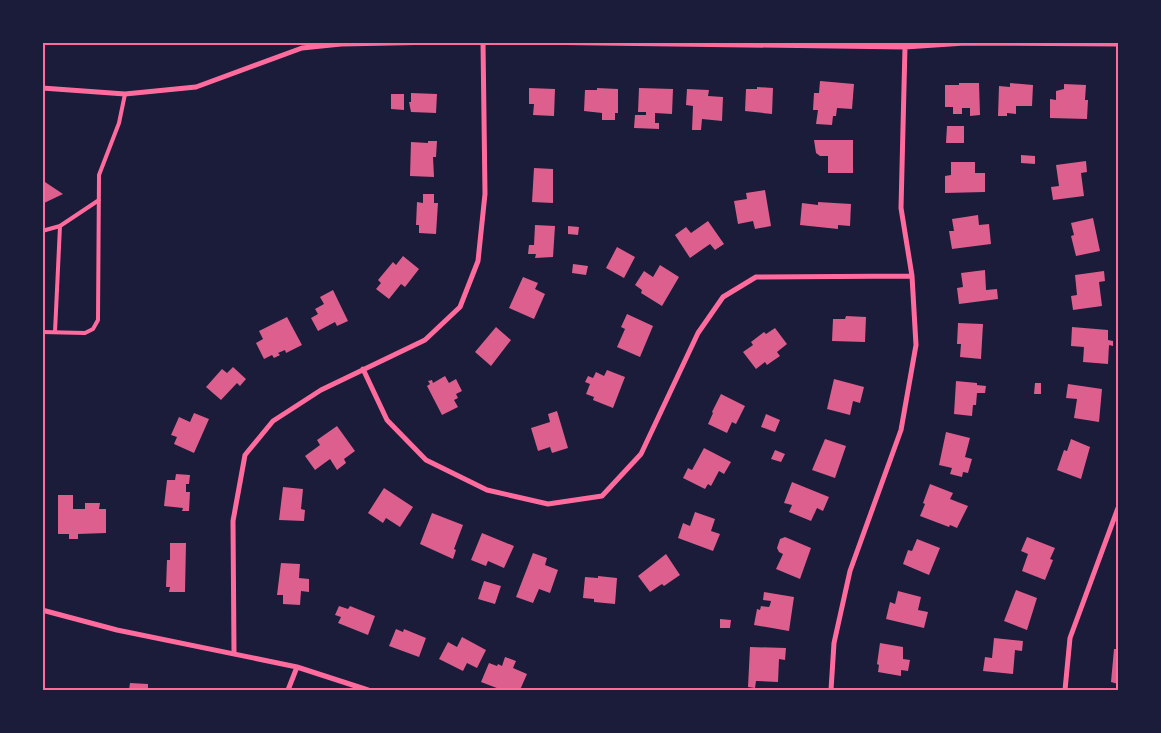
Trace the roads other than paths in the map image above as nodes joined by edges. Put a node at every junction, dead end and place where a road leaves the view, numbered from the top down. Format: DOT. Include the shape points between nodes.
graph roads {
  1 [pos="441,42"];
  2 [pos="482,42"];
  3 [pos="528,42"];
  4 [pos="965,43"];
  5 [pos="1118,44"];
  6 [pos="905,48"];
  7 [pos="42,88"];
  8 [pos="125,94"];
  9 [pos="99,200"];
  10 [pos="60,226"];
  11 [pos="42,231"];
  12 [pos="912,276"];
  13 [pos="42,332"];
  14 [pos="55,332"];
  15 [pos="363,369"];
  16 [pos="1118,508"];
  17 [pos="42,610"];
  18 [pos="234,653"];
  19 [pos="297,667"];
  20 [pos="288,690"];
  21 [pos="368,690"];
  22 [pos="831,690"];
  23 [pos="1065,690"];
  1 -- 8 [label="street" via="302,48 196,88"];
  2 -- 15 [label="street" via="485,194 478,261 460,306 425,340"];
  3 -- 6 [label="street"];
  4 -- 5 [label="street"];
  4 -- 6 [label="street"];
  6 -- 12 [label="street" via="901,208"];
  7 -- 8 [label="street"];
  8 -- 9 [label="lane" via="119,123 99,175"];
  9 -- 10 [label="lane"];
  9 -- 14 [label="lane" via="98,320 93,329 85,333"];
  10 -- 11 [label="lane"];
  10 -- 14 [label="lane"];
  12 -- 15 [label="street" via="756,278 723,297 698,333 641,454 602,496 548,504 487,490 426,460 387,420"];
  12 -- 22 [label="street" via="916,346 901,430 850,572 834,643"];
  13 -- 14 [label="lane"];
  15 -- 18 [label="street" via="321,390 273,421 245,455 233,521"];
  16 -- 23 [label="street" via="1070,638"];
  17 -- 18 [label="street" via="117,630"];
  18 -- 19 [label="street"];
  19 -- 20 [label="street"];
  19 -- 21 [label="street"];
}
